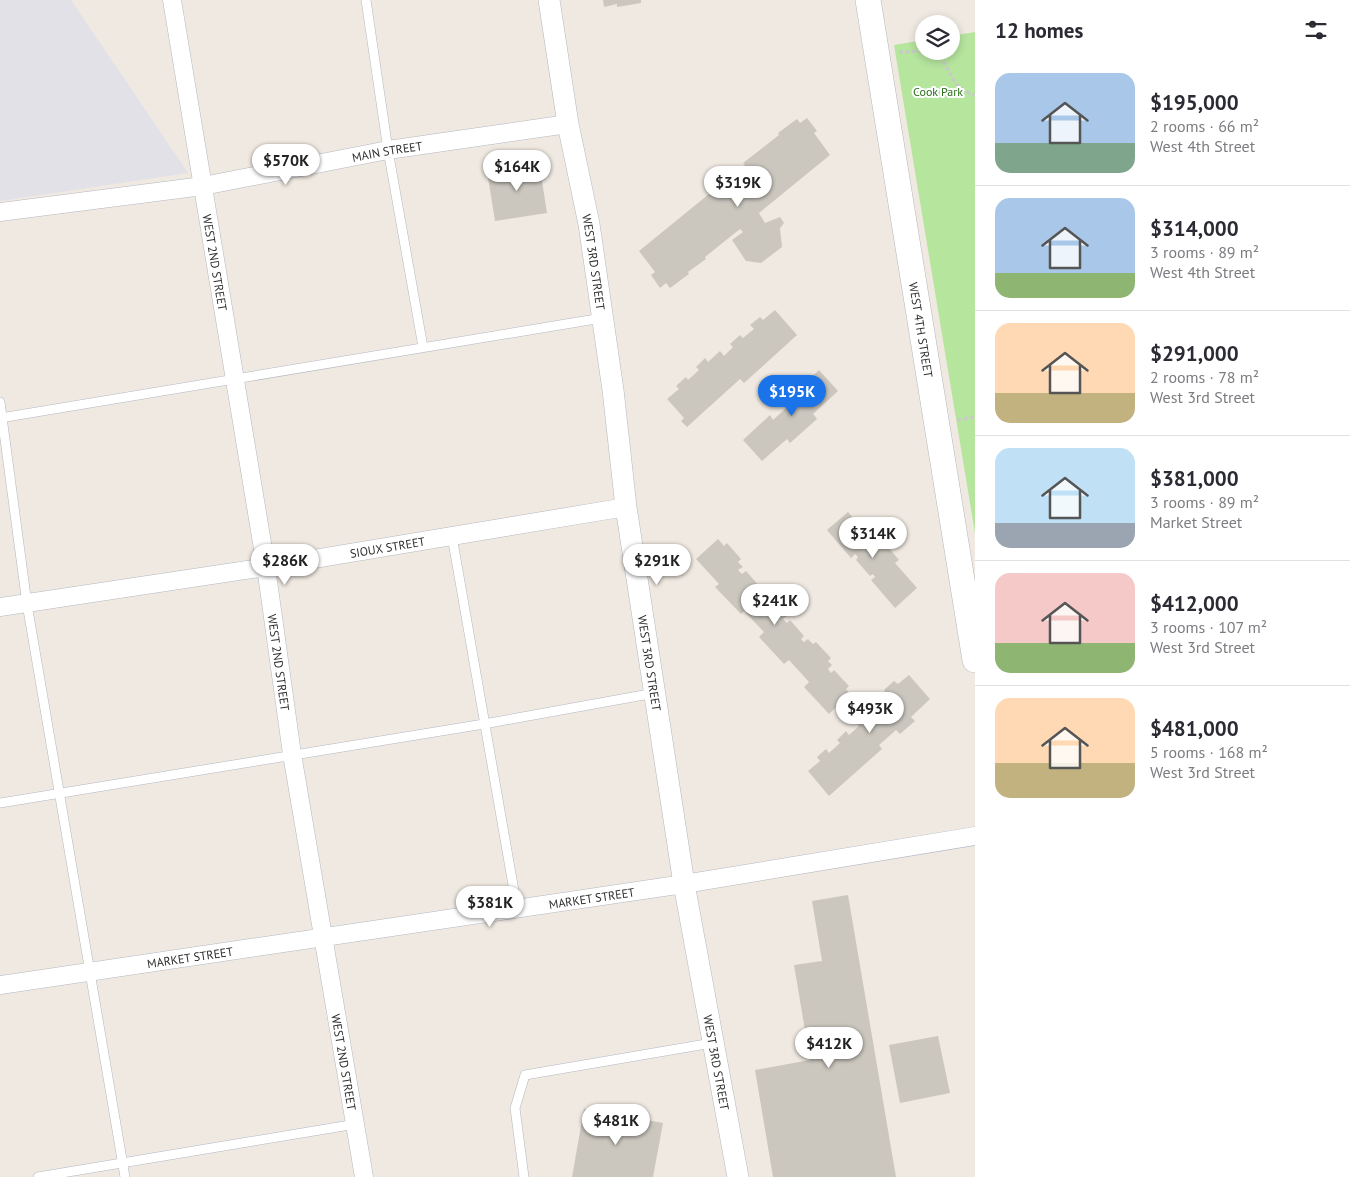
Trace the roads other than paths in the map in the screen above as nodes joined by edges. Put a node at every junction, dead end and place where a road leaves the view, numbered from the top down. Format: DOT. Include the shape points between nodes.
graph roads {
  1 [pos="172,0"];
  2 [pos="366,0"];
  3 [pos="549,0"];
  4 [pos="868,0"];
  5 [pos="568,124"];
  6 [pos="388,150"];
  7 [pos="202,186"];
  8 [pos="0,212"];
  9 [pos="602,318"];
  10 [pos="423,347"];
  11 [pos="236,380"];
  12 [pos="0,402"];
  13 [pos="1,418"];
  14 [pos="626,507"];
  15 [pos="452,536"];
  16 [pos="266,568"];
  17 [pos="28,604"];
  18 [pos="0,607"];
  19 [pos="975,660"];
  20 [pos="655,694"];
  21 [pos="484,724"];
  22 [pos="292,754"];
  23 [pos="60,794"];
  24 [pos="0,803"];
  25 [pos="975,836"];
  26 [pos="684,884"];
  27 [pos="517,908"];
  28 [pos="323,936"];
  29 [pos="90,971"];
  30 [pos="0,985"];
  31 [pos="712,1043"];
  32 [pos="356,1124"];
  33 [pos="122,1164"];
  34 [pos="38,1177"];
  35 [pos="125,1177"];
  36 [pos="364,1177"];
  37 [pos="524,1177"];
  38 [pos="738,1177"];
  1 -- 7 [label="street, WEST 2ND STREET"];
  2 -- 6 [label="lane"];
  3 -- 5 [label="street, WEST 3RD STREET"];
  4 -- 19 [label="main road, WEST 4TH STREET"];
  5 -- 6 [label="street, MAIN STREET"];
  5 -- 9 [label="street, WEST 3RD STREET" via="589,224"];
  6 -- 7 [label="street, MAIN STREET"];
  6 -- 10 [label="lane"];
  7 -- 8 [label="street, MAIN STREET"];
  7 -- 11 [label="street, WEST 2ND STREET"];
  9 -- 10 [label="lane"];
  9 -- 14 [label="street, WEST 3RD STREET"];
  10 -- 11 [label="lane"];
  11 -- 13 [label="lane"];
  11 -- 16 [label="street, WEST 2ND STREET"];
  12 -- 13 [label="lane"];
  13 -- 17 [label="lane"];
  14 -- 15 [label="street, SIOUX STREET"];
  14 -- 20 [label="street, WEST 3RD STREET"];
  15 -- 16 [label="street, SIOUX STREET"];
  15 -- 21 [label="lane"];
  16 -- 17 [label="street, SIOUX STREET"];
  16 -- 22 [label="street, WEST 2ND STREET"];
  17 -- 18 [label="street, SIOUX STREET"];
  17 -- 23 [label="lane"];
  20 -- 21 [label="lane"];
  20 -- 26 [label="street, WEST 3RD STREET"];
  21 -- 22 [label="lane"];
  21 -- 27 [label="lane"];
  22 -- 23 [label="lane"];
  22 -- 28 [label="street, WEST 2ND STREET"];
  23 -- 24 [label="lane"];
  23 -- 29 [label="lane"];
  25 -- 26 [label="street, MARKET STREET"];
  26 -- 27 [label="street, MARKET STREET"];
  26 -- 31 [label="street, WEST 3RD STREET"];
  27 -- 28 [label="street, MARKET STREET"];
  28 -- 29 [label="street, MARKET STREET"];
  28 -- 32 [label="street, WEST 2ND STREET"];
  29 -- 30 [label="street, MARKET STREET"];
  29 -- 33 [label="lane"];
  31 -- 37 [label="lane" via="525,1075 514,1108"];
  31 -- 38 [label="street, WEST 3RD STREET"];
  32 -- 33 [label="lane"];
  32 -- 36 [label="street, WEST 2ND STREET"];
  33 -- 34 [label="lane"];
  33 -- 35 [label="lane"];
}
